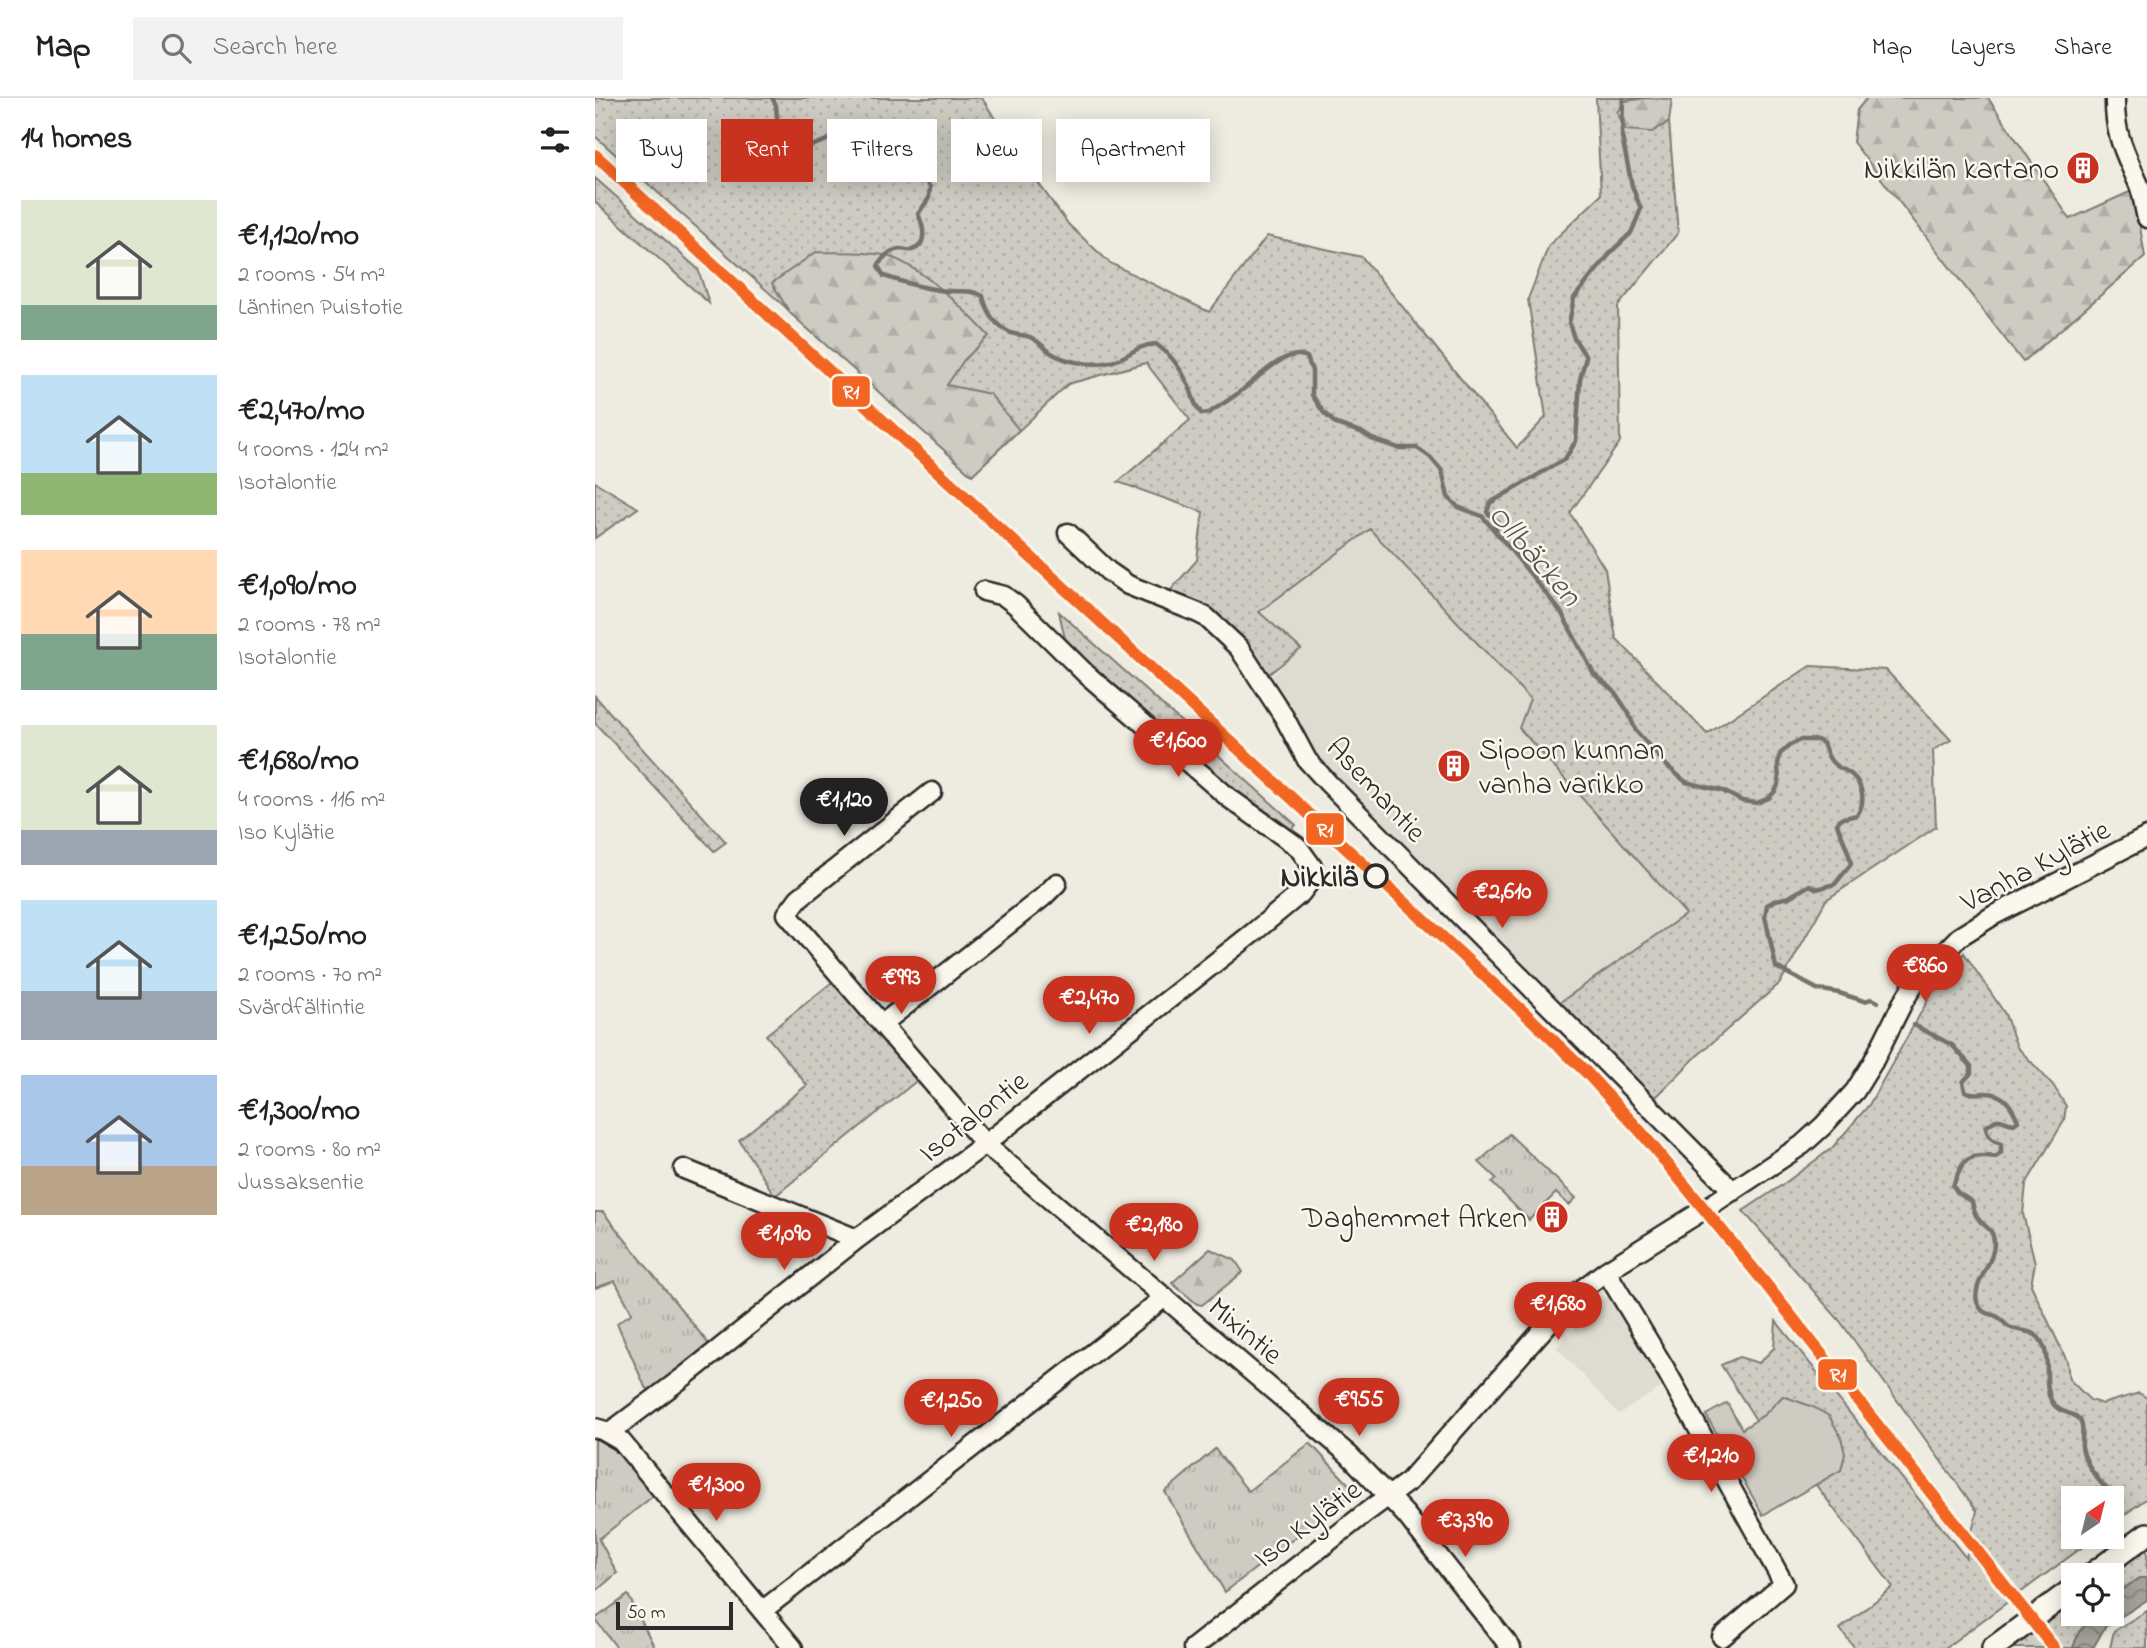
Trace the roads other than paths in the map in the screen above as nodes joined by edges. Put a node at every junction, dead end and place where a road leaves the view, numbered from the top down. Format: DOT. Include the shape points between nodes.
graph roads {
  1 [pos="2115,98"];
  2 [pos="2147,218"];
  3 [pos="1067,533"];
  4 [pos="984,591"];
  5 [pos="932,792"];
  6 [pos="2147,838"];
  7 [pos="1057,883"];
  8 [pos="882,1024"];
  9 [pos="985,1144"];
  10 [pos="684,1169"];
  11 [pos="1733,1191"];
  12 [pos="857,1239"];
  13 [pos="1606,1271"];
  14 [pos="1164,1297"];
  15 [pos="602,1431"];
  16 [pos="1389,1496"];
  17 [pos="2147,1534"];
  18 [pos="2107,1563"];
  19 [pos="2061,1598"];
  20 [pos="762,1611"];
  21 [pos="1722,1637"];
  22 [pos="1212,1642"];
  23 [pos="793,1648"];
  24 [pos="1193,1648"];
  25 [pos="1511,1648"];
  26 [pos="1993,1648"];
  1 -- 2 [label="street" via="2116,128 2140,186"];
  3 -- 11 [label="street, Asemantie" via="1128,585 1206,617 1239,648 1314,768"];
  4 -- 9 [label="street, Isotalontie" via="1016,605 1085,673 1229,798 1298,847 1313,868 1301,893"];
  5 -- 8 [label="street, Mixintie" via="799,898 787,914"];
  6 -- 11 [label="street, Vanha Kylätie" via="1959,937 1916,981 1843,1107 1802,1145"];
  7 -- 8 [label="street"];
  8 -- 9 [label="street, Mixintie"];
  9 -- 12 [label="street, Isotalontie"];
  9 -- 14 [label="street, Mixintie"];
  10 -- 12 [label="street"];
  11 -- 13 [label="street, Iso Kylätie"];
  12 -- 15 [label="street, Isotalontie" via="685,1376"];
  13 -- 16 [label="street, Iso Kylätie" via="1572,1297 1409,1481"];
  13 -- 21 [label="street" via="1784,1584"];
  14 -- 16 [label="street, Mixintie" via="1349,1455"];
  14 -- 20 [label="street"];
  15 -- 20 [label="street" via="621,1440"];
  16 -- 22 [label="street, Iso Kylätie"];
  16 -- 25 [label="street, Mixintie"];
  17 -- 18 [label="street"];
  19 -- 26 [label="street"];
  20 -- 23 [label="street"];
  22 -- 24 [label="street, Iso Kylätie"];
}
